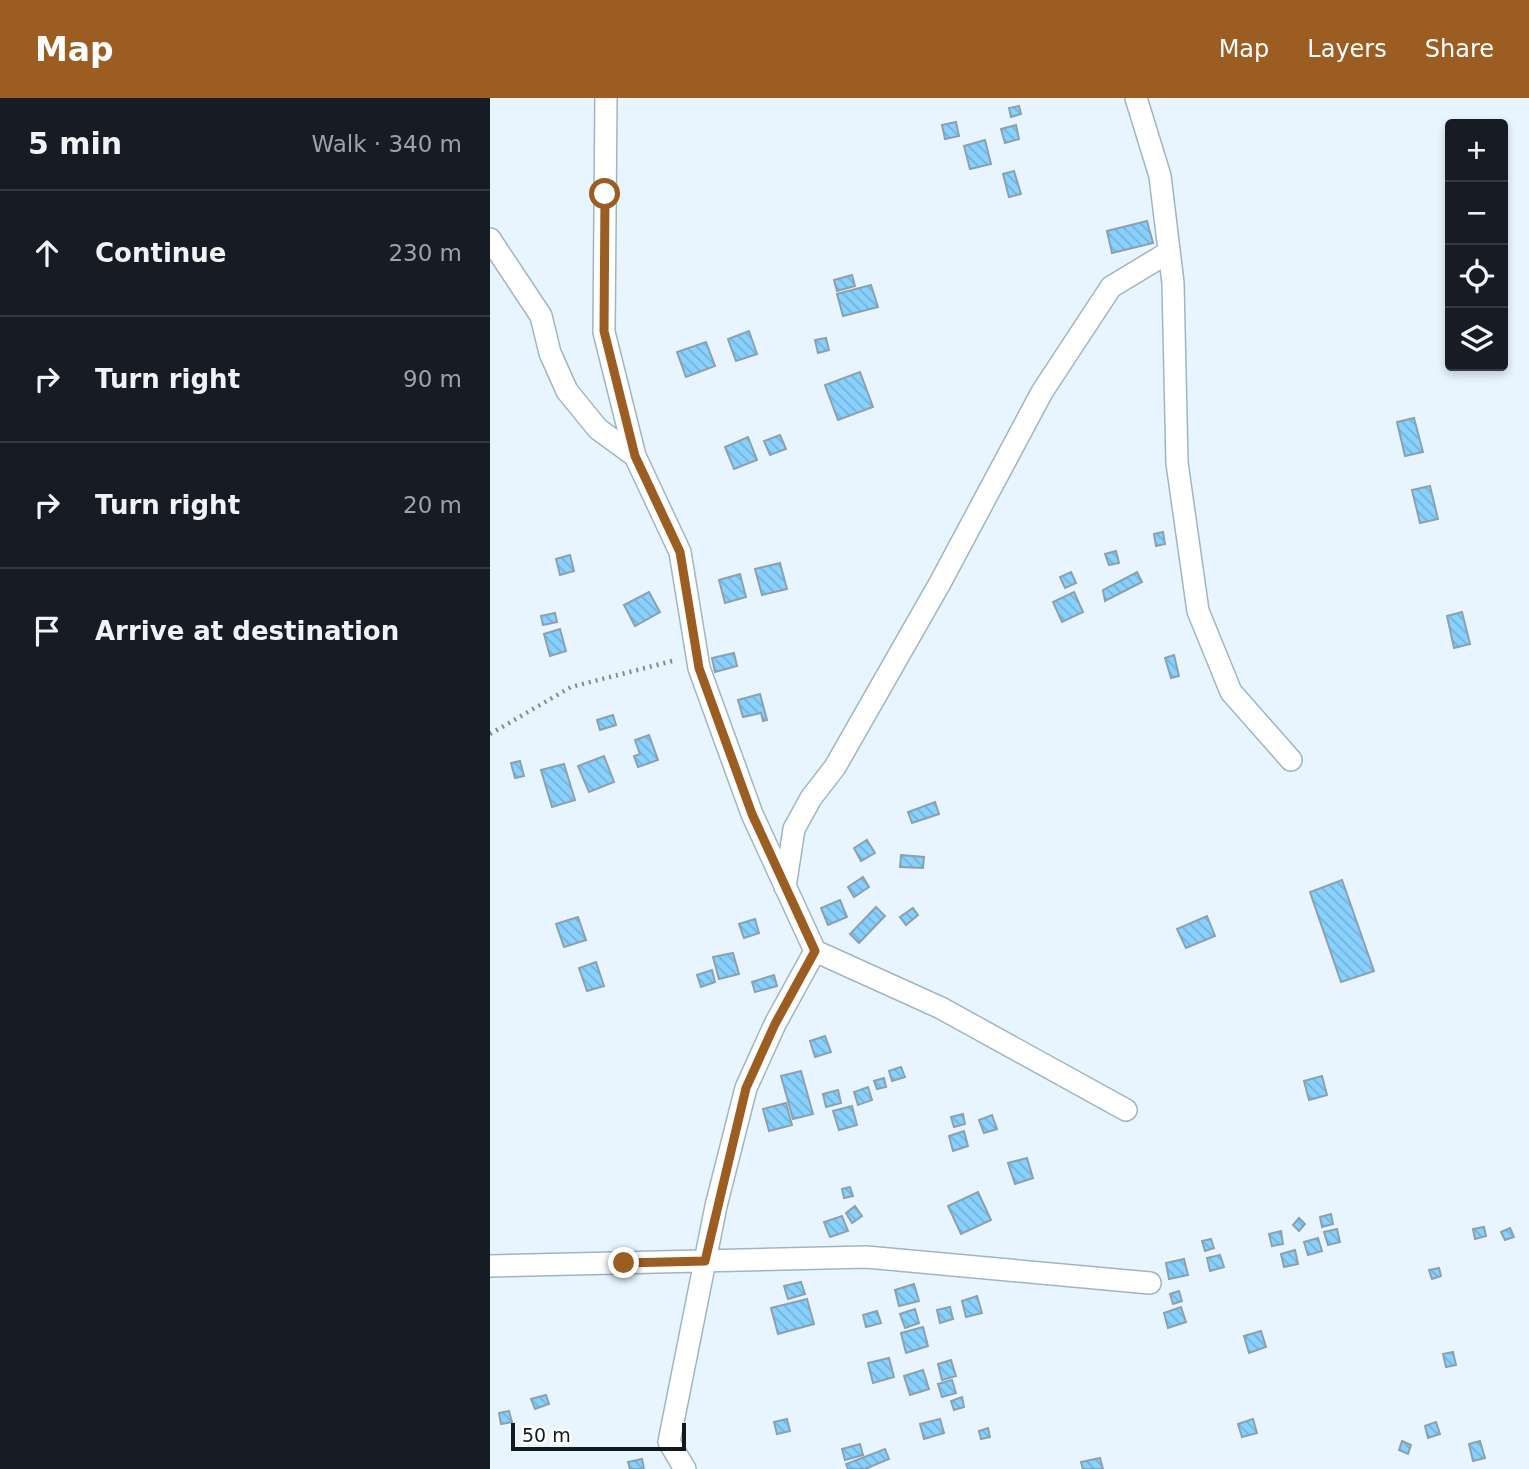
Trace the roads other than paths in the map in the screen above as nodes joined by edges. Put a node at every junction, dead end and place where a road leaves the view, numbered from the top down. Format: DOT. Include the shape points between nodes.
graph roads {
  1 [pos="606,98"];
  2 [pos="1136,98"];
  3 [pos="490,239"];
  4 [pos="1169,251"];
  5 [pos="635,456"];
  6 [pos="1291,760"];
  7 [pos="785,887"];
  8 [pos="815,951"];
  9 [pos="1126,1110"];
  10 [pos="705,1261"];
  11 [pos="490,1266"];
  12 [pos="1150,1283"];
  13 [pos="685,1469"];
  1 -- 5 [label="street" via="604,331"];
  2 -- 4 [label="street" via="1160,177"];
  3 -- 5 [label="street" via="541,316 550,353 567,391 598,429"];
  4 -- 6 [label="street" via="1177,463 1198,611 1231,692"];
  4 -- 7 [label="street" via="1111,287 1042,392 920,618 794,829"];
  5 -- 7 [label="street" via="680,552 699,668 752,814"];
  7 -- 8 [label="street"];
  8 -- 9 [label="street" via="941,1008"];
  8 -- 10 [label="street" via="746,1088"];
  10 -- 11 [label="street"];
  10 -- 12 [label="street" via="866,1257"];
  10 -- 13 [label="street" via="668,1442"];
}
